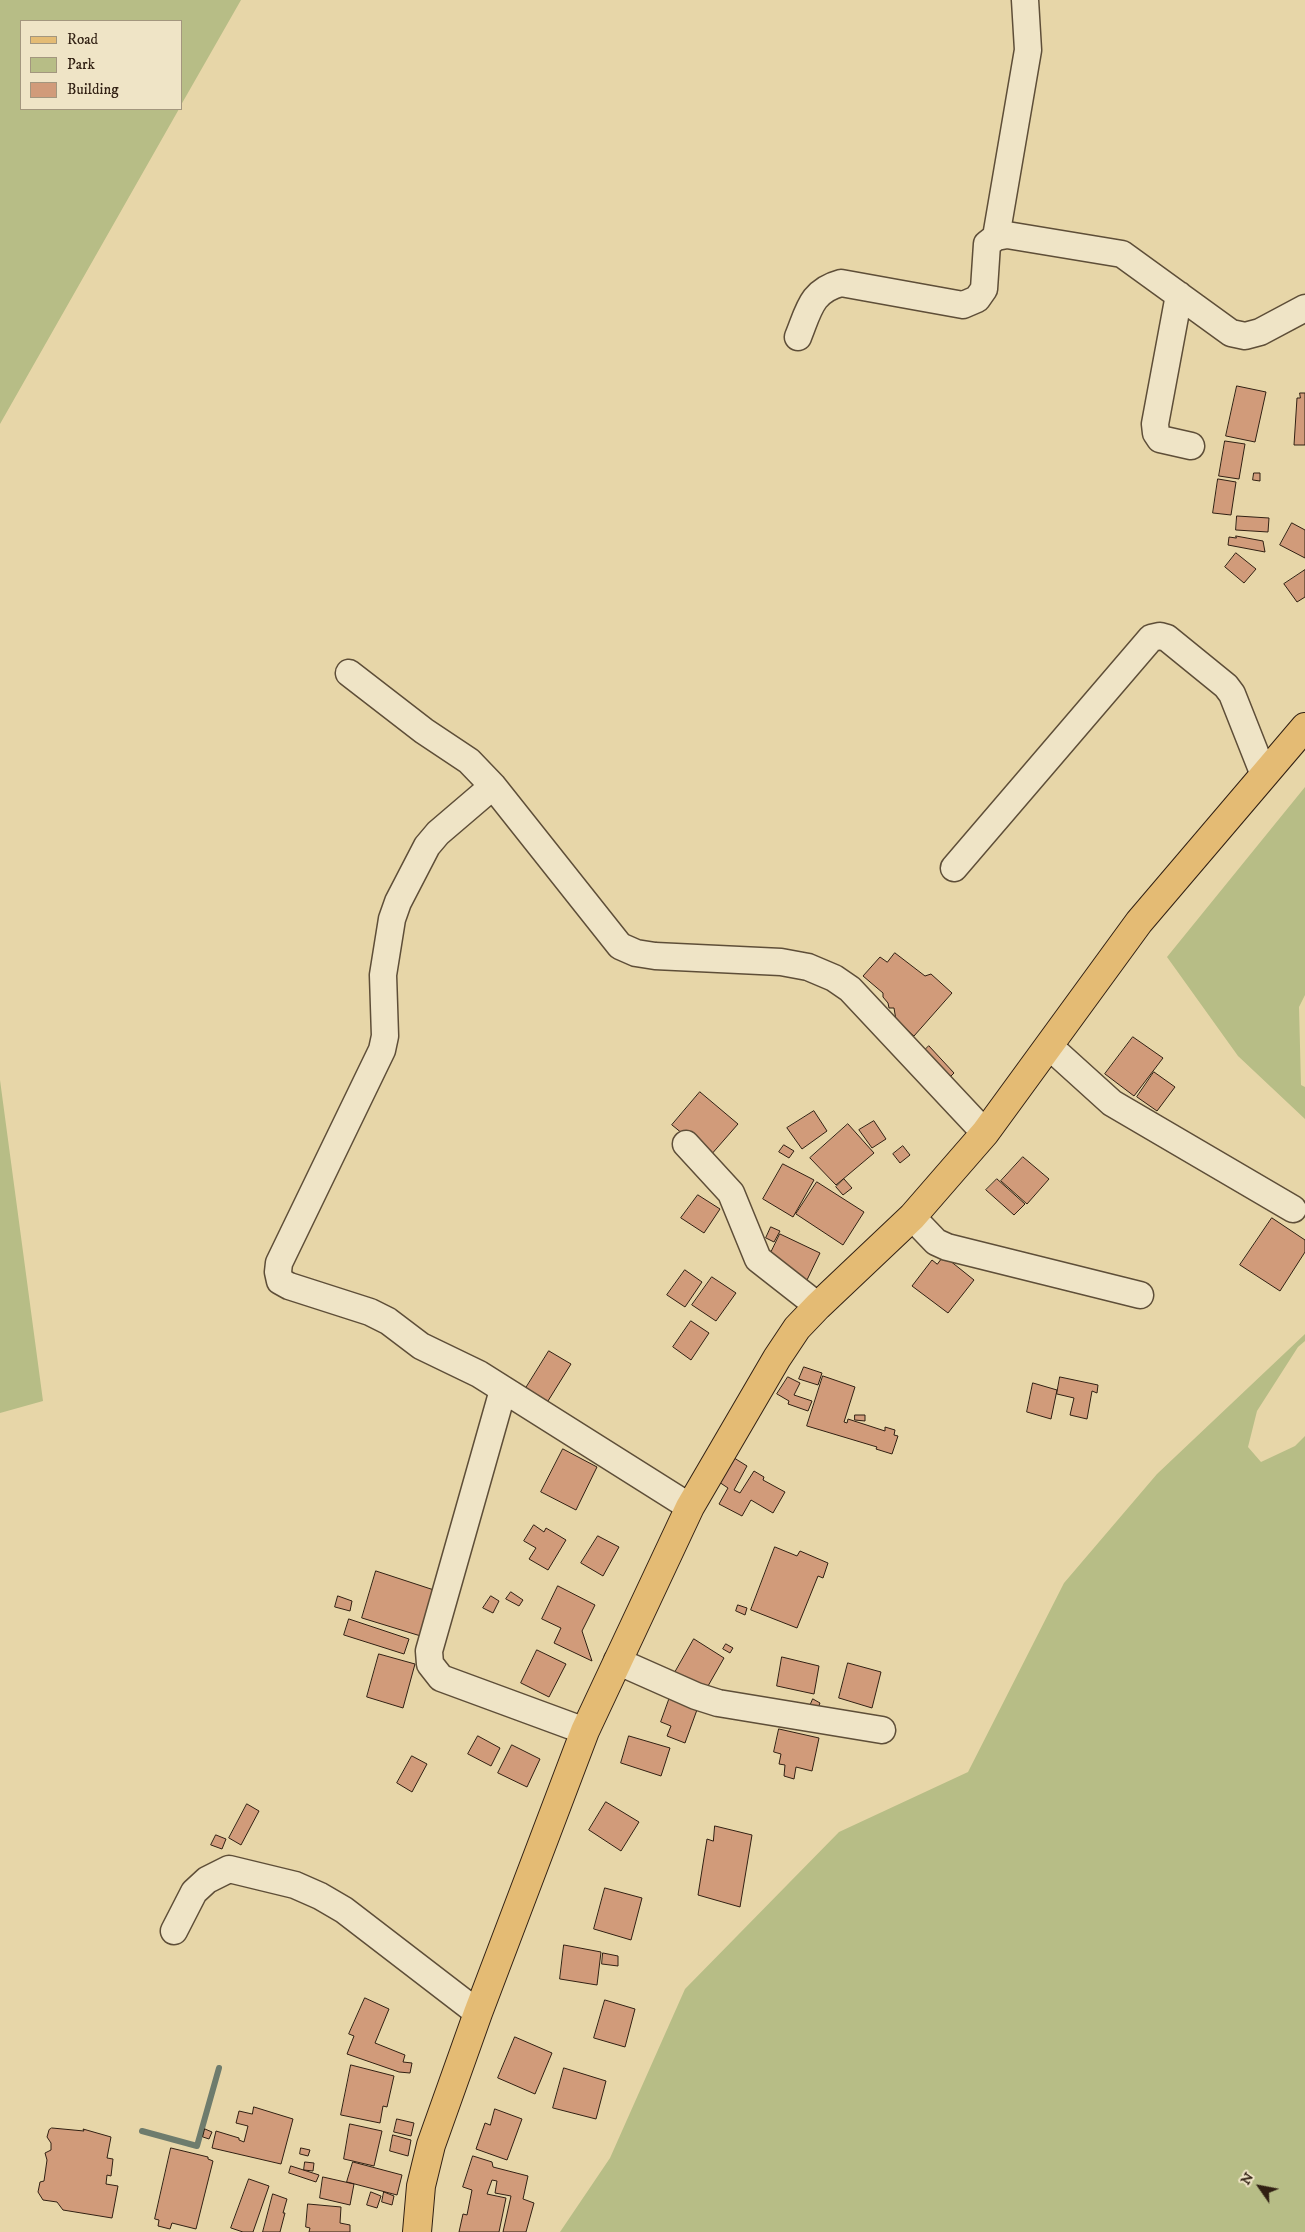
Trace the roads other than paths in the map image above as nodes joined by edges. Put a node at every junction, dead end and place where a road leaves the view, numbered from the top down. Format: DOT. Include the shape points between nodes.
graph roads {
  1 [pos="1025,0"];
  2 [pos="996,237"];
  3 [pos="1179,295"];
  4 [pos="1305,308"];
  5 [pos="798,337"];
  6 [pos="1191,446"];
  7 [pos="349,673"];
  8 [pos="1305,727"];
  9 [pos="1264,774"];
  10 [pos="493,786"];
  11 [pos="954,868"];
  12 [pos="1049,1046"];
  13 [pos="985,1133"];
  14 [pos="686,1144"];
  15 [pos="1293,1209"];
  16 [pos="912,1216"];
  17 [pos="1140,1295"];
  18 [pos="818,1306"];
  19 [pos="502,1390"];
  20 [pos="690,1507"];
  21 [pos="617,1660"];
  22 [pos="882,1730"];
  23 [pos="585,1731"];
  24 [pos="174,1931"];
  25 [pos="478,2013"];
  26 [pos="417,2232"];
  1 -- 2 [label="street" via="1028,50"];
  2 -- 3 [label="street" via="1007,234 1122,254"];
  2 -- 5 [label="street" via="987,244 984,289 977,299 962,305 841,283 827,287 815,297"];
  3 -- 4 [label="street" via="1231,334 1245,336 1260,332"];
  3 -- 6 [label="street" via="1155,424 1160,439"];
  7 -- 10 [label="street" via="469,761"];
  8 -- 9 [label="main road"];
  9 -- 11 [label="street" via="1226,686 1167,638 1150,638"];
  9 -- 12 [label="main road" via="1139,922"];
  10 -- 13 [label="street" via="620,946 655,956 781,962 808,967 834,978 850,990"];
  10 -- 19 [label="street" via="427,846 398,902 383,975 385,1036 382,1050 279,1263 278,1272 280,1281 289,1286 388,1321 421,1346 479,1374"];
  12 -- 13 [label="main road"];
  12 -- 15 [label="street" via="1112,1103"];
  13 -- 16 [label="main road"];
  14 -- 18 [label="street" via="731,1193 758,1259"];
  16 -- 17 [label="street" via="936,1242 947,1247"];
  16 -- 18 [label="main road"];
  18 -- 20 [label="main road" via="797,1328 777,1358"];
  19 -- 20 [label="street"];
  19 -- 23 [label="street" via="429,1651 430,1664 441,1678"];
  20 -- 21 [label="main road"];
  21 -- 22 [label="street" via="718,1703"];
  21 -- 23 [label="main road"];
  23 -- 25 [label="main road"];
  24 -- 25 [label="street" via="194,1892 207,1880 229,1869 294,1885 344,1910"];
  25 -- 26 [label="main road" via="431,2145"];
}
